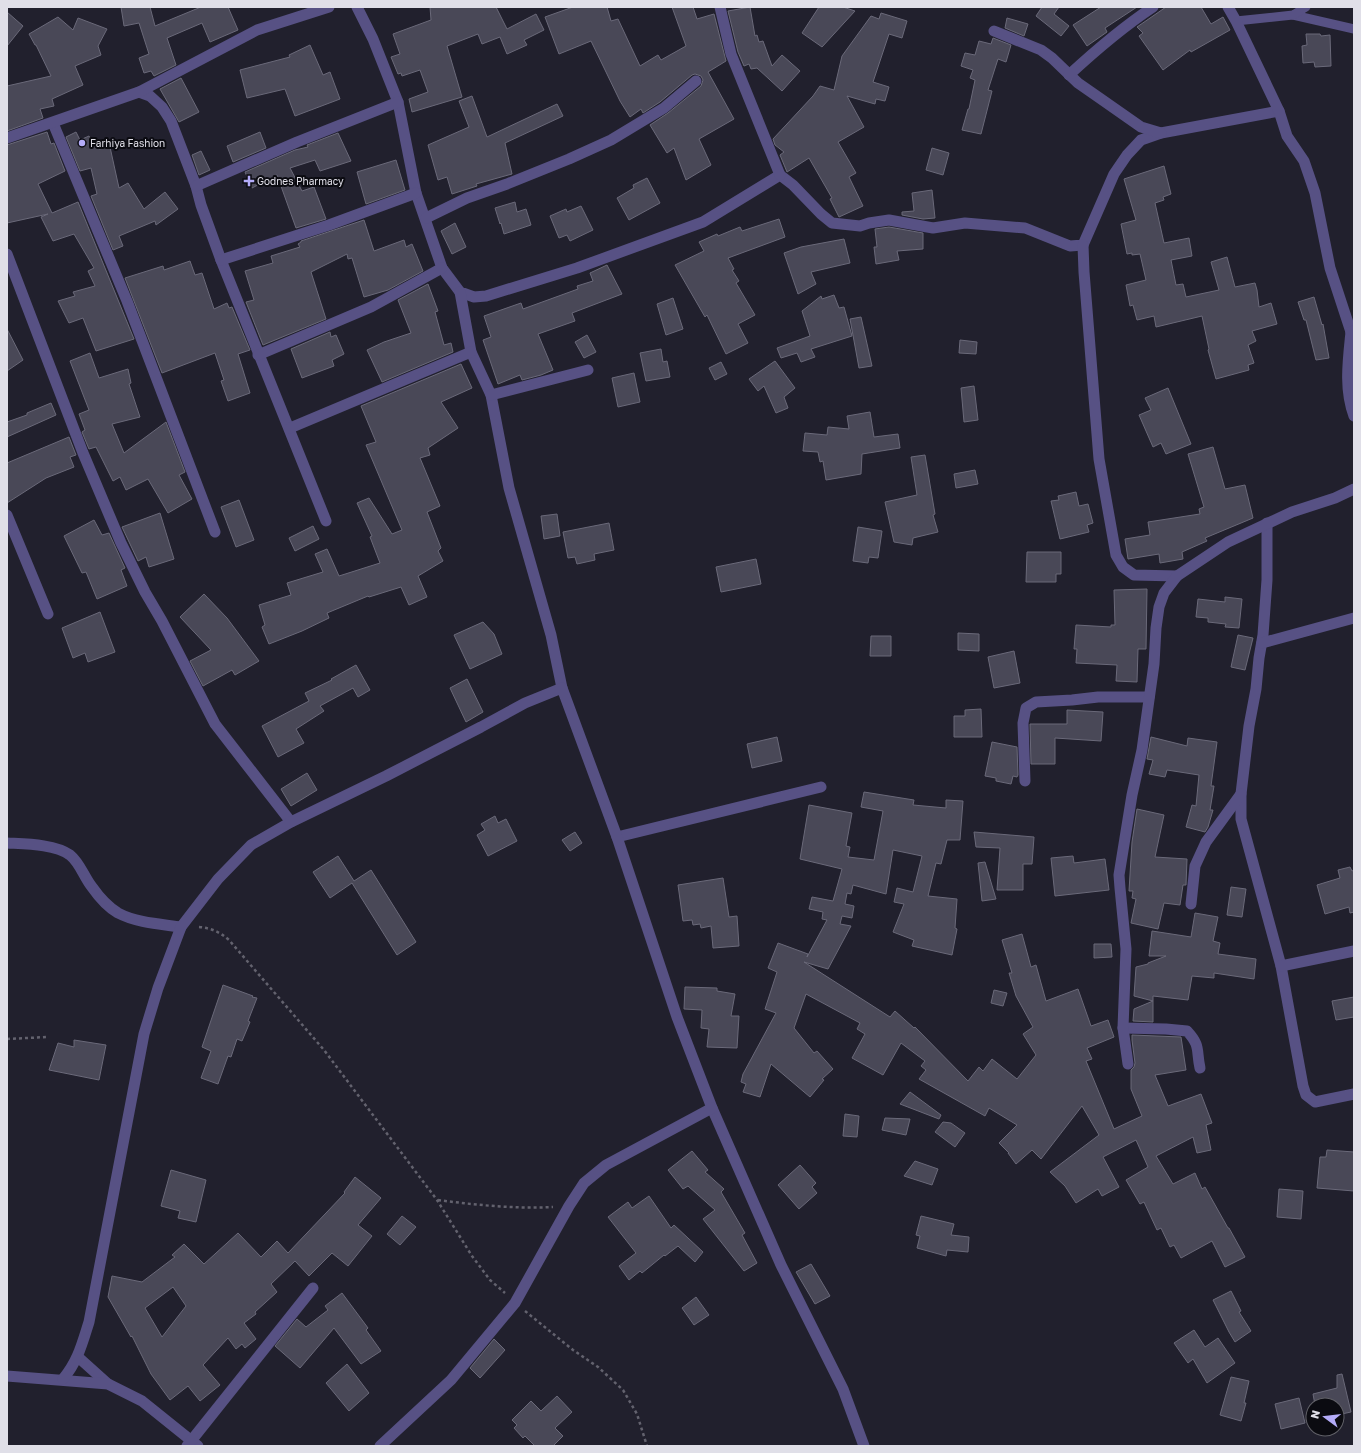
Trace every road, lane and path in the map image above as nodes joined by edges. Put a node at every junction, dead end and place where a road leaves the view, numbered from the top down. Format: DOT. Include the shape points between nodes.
graph roads {
  1 [pos="329,7"];
  2 [pos="357,7"];
  3 [pos="720,7"];
  4 [pos="1153,7"];
  5 [pos="1228,7"];
  6 [pos="1306,7"];
  7 [pos="1293,15"];
  8 [pos="1236,21"];
  9 [pos="1354,29"];
  10 [pos="994,31"];
  11 [pos="1069,75"];
  12 [pos="696,81"];
  13 [pos="139,92"];
  14 [pos="398,102"];
  15 [pos="1279,111"];
  16 [pos="53,123"];
  17 [pos="1161,132"];
  18 [pos="7,138"];
  19 [pos="780,175"];
  20 [pos="196,186"];
  21 [pos="416,193"];
  22 [pos="426,218"];
  23 [pos="1083,245"];
  24 [pos="7,254"];
  25 [pos="221,260"];
  26 [pos="442,268"];
  27 [pos="460,292"];
  28 [pos="1353,332"];
  29 [pos="471,352"];
  30 [pos="258,354"];
  31 [pos="588,370"];
  32 [pos="491,395"];
  33 [pos="1354,416"];
  34 [pos="290,428"];
  35 [pos="1354,489"];
  36 [pos="7,515"];
  37 [pos="326,521"];
  38 [pos="1267,524"];
  39 [pos="215,532"];
  40 [pos="1176,576"];
  41 [pos="48,614"];
  42 [pos="1354,618"];
  43 [pos="1262,643"];
  44 [pos="562,688"];
  45 [pos="1149,697"];
  46 [pos="1025,781"];
  47 [pos="821,786"];
  48 [pos="1241,794"];
  49 [pos="291,822"];
  50 [pos="616,837"];
  51 [pos="7,843"];
  52 [pos="1191,904"];
  53 [pos="181,927"];
  54 [pos="1354,951"];
  55 [pos="1281,966"];
  56 [pos="1122,1028"];
  57 [pos="47,1037"];
  58 [pos="7,1039"];
  59 [pos="1128,1064"];
  60 [pos="1200,1068"];
  61 [pos="1354,1094"];
  62 [pos="712,1108"];
  63 [pos="438,1200"];
  64 [pos="569,1206"];
  65 [pos="313,1288"];
  66 [pos="516,1303"];
  67 [pos="78,1357"];
  68 [pos="7,1376"];
  69 [pos="63,1379"];
  70 [pos="108,1384"];
  71 [pos="191,1444"];
  72 [pos="380,1446"];
  73 [pos="647,1446"];
  74 [pos="864,1446"];
  1 -- 13 [label="street" via="257,30"];
  2 -- 14 [label="street" via="373,39"];
  3 -- 19 [label="street" via="731,54"];
  4 -- 11 [label="street" via="1132,21"];
  5 -- 8 [label="street"];
  6 -- 7 [label="lane"];
  7 -- 8 [label="lane"];
  7 -- 9 [label="lane"];
  8 -- 15 [label="street"];
  10 -- 11 [label="street" via="1041,50"];
  11 -- 17 [label="street" via="1141,127"];
  12 -- 22 [label="street" via="664,108 611,140 569,160 467,198"];
  13 -- 16 [label="street"];
  13 -- 20 [label="street" via="150,96 162,107 171,121"];
  14 -- 20 [label="street"];
  14 -- 21 [label="street"];
  15 -- 17 [label="street"];
  15 -- 28 [label="street" via="1287,136 1304,161 1315,193 1330,268"];
  16 -- 18 [label="street"];
  16 -- 39 [label="street" via="127,301"];
  17 -- 23 [label="street" via="1141,140 1127,155 1114,174"];
  19 -- 23 [label="street" via="832,222 860,226 890,220 933,228 966,223 1025,228 1070,246"];
  19 -- 27 [label="street" via="696,225 577,268 486,296 474,297"];
  20 -- 25 [label="street"];
  21 -- 22 [label="street"];
  21 -- 25 [label="street"];
  22 -- 26 [label="street"];
  23 -- 40 [label="street" via="1099,459 1116,555 1123,566 1134,575"];
  24 -- 49 [label="street" via="120,544 215,724"];
  25 -- 30 [label="street"];
  26 -- 27 [label="street"];
  26 -- 30 [label="street" via="371,307"];
  27 -- 29 [label="street"];
  28 -- 33 [label="street" via="1346,381"];
  29 -- 32 [label="street"];
  29 -- 34 [label="street"];
  30 -- 34 [label="street"];
  31 -- 32 [label="street"];
  32 -- 44 [label="street" via="509,488 551,635"];
  34 -- 37 [label="street"];
  35 -- 38 [label="street"];
  36 -- 41 [label="street"];
  38 -- 40 [label="street" via="1228,542"];
  38 -- 43 [label="street" via="1267,580"];
  40 -- 45 [label="street" via="1158,607"];
  42 -- 43 [label="street"];
  43 -- 48 [label="street"];
  44 -- 49 [label="street" via="525,703 386,776"];
  44 -- 50 [label="street"];
  45 -- 46 [label="street" via="1098,697 1036,702 1026,708 1023,723"];
  45 -- 56 [label="street" via="1119,875 1126,949"];
  47 -- 50 [label="street"];
  48 -- 52 [label="street" via="1206,842 1195,866"];
  48 -- 55 [label="street" via="1241,819"];
  49 -- 53 [label="street" via="251,845 218,879"];
  50 -- 62 [label="street" via="676,1017"];
  51 -- 53 [label="street" via="46,846 69,854 105,903 118,913 136,920"];
  53 -- 63 [label="path" via="207,928 221,932 229,940 324,1050"];
  53 -- 67 [label="street" via="144,1034 89,1322"];
  54 -- 55 [label="street"];
  55 -- 61 [label="street" via="1306,1095 1315,1102"];
  56 -- 59 [label="street"];
  56 -- 60 [label="street" via="1187,1031 1195,1040"];
  57 -- 58 [label="path"];
  62 -- 64 [label="street" via="606,1165 584,1184"];
  62 -- 74 [label="street" via="781,1265 843,1389"];
  63 -- 64 [label="path" via="504,1207"];
  63 -- 66 [label="path" via="485,1274"];
  64 -- 66 [label="street"];
  65 -- 71 [label="street"];
  66 -- 72 [label="street" via="451,1380"];
  66 -- 73 [label="path" via="624,1390 637,1414"];
  67 -- 69 [label="street"];
  67 -- 70 [label="street"];
  68 -- 69 [label="street"];
  69 -- 70 [label="street"];
  70 -- 71 [label="street" via="142,1401"];
}
